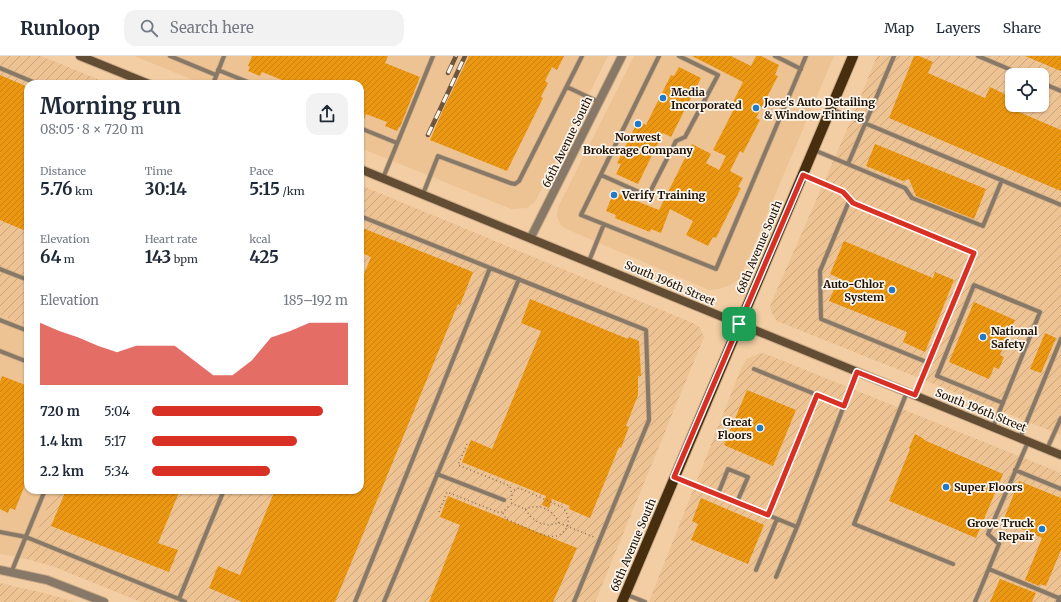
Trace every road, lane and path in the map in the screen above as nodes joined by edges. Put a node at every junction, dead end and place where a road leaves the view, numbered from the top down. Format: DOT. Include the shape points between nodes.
graph roads {
  1 [pos="80,56"];
  2 [pos="170,56"];
  3 [pos="224,56"];
  4 [pos="433,56"];
  5 [pos="582,56"];
  6 [pos="622,56"];
  7 [pos="659,56"];
  8 [pos="679,56"];
  9 [pos="775,56"];
  10 [pos="806,56"];
  11 [pos="854,56"];
  12 [pos="894,56"];
  13 [pos="978,56"];
  14 [pos="92,58"];
  15 [pos="0,68"];
  16 [pos="1006,68"];
  17 [pos="801,69"];
  18 [pos="218,70"];
  19 [pos="216,75"];
  20 [pos="28,80"];
  21 [pos="140,80"];
  22 [pos="214,80"];
  23 [pos="243,80"];
  24 [pos="1049,86"];
  25 [pos="567,87"];
  26 [pos="1061,91"];
  27 [pos="599,102"];
  28 [pos="831,108"];
  29 [pos="865,123"];
  30 [pos="364,130"];
  31 [pos="398,143"];
  32 [pos="814,150"];
  33 [pos="848,164"];
  34 [pos="364,170"];
  35 [pos="601,175"];
  36 [pos="803,175"];
  37 [pos="383,178"];
  38 [pos="1002,180"];
  39 [pos="423,194"];
  40 [pos="850,199"];
  41 [pos="1061,205"];
  42 [pos="364,218"];
  43 [pos="604,224"];
  44 [pos="532,237"];
  45 [pos="589,261"];
  46 [pos="490,268"];
  47 [pos="0,269"];
  48 [pos="24,278"];
  49 [pos="519,279"];
  50 [pos="0,320"];
  51 [pos="739,324"];
  52 [pos="24,329"];
  53 [pos="1061,339"];
  54 [pos="0,351"];
  55 [pos="24,360"];
  56 [pos="929,362"];
  57 [pos="754,370"];
  58 [pos="857,372"];
  59 [pos="911,394"];
  60 [pos="817,395"];
  61 [pos="1003,403"];
  62 [pos="844,406"];
  63 [pos="1061,418"];
  64 [pos="993,427"];
  65 [pos="1020,438"];
  66 [pos="1028,441"];
  67 [pos="1047,449"];
  68 [pos="1061,455"];
  69 [pos="1015,470"];
  70 [pos="438,474"];
  71 [pos="674,477"];
  72 [pos="1061,489"];
  73 [pos="512,490"];
  74 [pos="43,494"];
  75 [pos="222,494"];
  76 [pos="718,494"];
  77 [pos="504,500"];
  78 [pos="737,502"];
  79 [pos="511,503"];
  80 [pos="525,509"];
  81 [pos="502,512"];
  82 [pos="768,515"];
  83 [pos="777,519"];
  84 [pos="559,523"];
  85 [pos="567,526"];
  86 [pos="796,527"];
  87 [pos="0,532"];
  88 [pos="26,537"];
  89 [pos="600,540"];
  90 [pos="953,564"];
  91 [pos="989,569"];
  92 [pos="0,570"];
  93 [pos="756,570"];
  94 [pos="11,573"];
  95 [pos="776,577"];
  96 [pos="623,598"];
  97 [pos="179,599"];
  98 [pos="1061,599"];
  99 [pos="104,602"];
  100 [pos="185,602"];
  101 [pos="355,602"];
  102 [pos="384,602"];
  103 [pos="574,602"];
  104 [pos="645,602"];
  105 [pos="975,602"];
  106 [pos="1060,602"];
  1 -- 14 [label="main road"];
  2 -- 19 [label="lane"];
  3 -- 18 [label="lane"];
  4 -- 31 [label="lane"];
  5 -- 25 [label="lane"];
  6 -- 27 [label="street, 66th Avenue South"];
  7 -- 35 [label="lane"];
  8 -- 35 [label="lane" via="718,75 685,137 676,141 648,196"];
  9 -- 17 [label="lane"];
  10 -- 17 [label="lane"];
  11 -- 28 [label="main road, 68th Avenue South"];
  12 -- 29 [label="lane"];
  13 -- 16 [label="lane"];
  14 -- 21 [label="main road"];
  15 -- 20 [label="lane"];
  17 -- 43 [label="lane" via="716,269"];
  18 -- 19 [label="lane"];
  18 -- 23 [label="lane"];
  19 -- 22 [label="lane"];
  24 -- 26 [label="lane"];
  25 -- 27 [label="lane"];
  25 -- 39 [label="lane" via="519,181 515,184 438,156"];
  27 -- 44 [label="street, 66th Avenue South"];
  28 -- 29 [label="lane"];
  28 -- 32 [label="main road, 68th Avenue South"];
  29 -- 33 [label="lane"];
  29 -- 38 [label="lane"];
  30 -- 31 [label="lane"];
  31 -- 37 [label="lane"];
  32 -- 33 [label="lane"];
  32 -- 36 [label="main road, 68th Avenue South"];
  33 -- 38 [label="lane" via="905,188 912,198 983,226"];
  34 -- 37 [label="main road, South 196th Street"];
  35 -- 43 [label="lane" via="581,215"];
  36 -- 40 [label="lane" via="843,192"];
  36 -- 51 [label="main road, 68th Avenue South"];
  37 -- 39 [label="main road, South 196th Street"];
  38 -- 41 [label="lane"];
  39 -- 44 [label="main road, South 196th Street"];
  40 -- 56 [label="lane" via="820,271 821,319"];
  40 -- 56 [label="lane" via="853,203 974,253"];
  42 -- 46 [label="lane"];
  43 -- 45 [label="lane"];
  44 -- 45 [label="main road, South 196th Street"];
  45 -- 51 [label="main road, South 196th Street"];
  46 -- 49 [label="lane"];
  46 -- 101 [label="lane"];
  47 -- 48 [label="lane"];
  49 -- 70 [label="lane"];
  49 -- 89 [label="lane" via="646,330 649,420"];
  50 -- 52 [label="lane"];
  51 -- 58 [label="main road, South 196th Street"];
  51 -- 71 [label="main road, 68th Avenue South"];
  53 -- 65 [label="lane"];
  54 -- 55 [label="lane"];
  56 -- 59 [label="lane"];
  57 -- 60 [label="lane"];
  58 -- 59 [label="main road, South 196th Street"];
  58 -- 62 [label="lane"];
  59 -- 64 [label="main road, South 196th Street"];
  59 -- 90 [label="lane" via="854,524"];
  60 -- 62 [label="lane"];
  60 -- 82 [label="lane"];
  61 -- 61 [label="lane" via="1040,312 974,285 937,376"];
  61 -- 64 [label="lane"];
  62 -- 86 [label="lane"];
  63 -- 67 [label="lane"];
  64 -- 65 [label="main road, South 196th Street"];
  65 -- 66 [label="main road, South 196th Street"];
  66 -- 67 [label="main road, South 196th Street"];
  66 -- 69 [label="lane"];
  67 -- 68 [label="main road, South 196th Street"];
  69 -- 72 [label="lane"];
  69 -- 91 [label="lane" via="988,534 999,544"];
  70 -- 77 [label="lane"];
  70 -- 102 [label="lane"];
  71 -- 76 [label="lane"];
  71 -- 96 [label="main road, 68th Avenue South"];
  73 -- 85 [label="path" via="519,488 562,507 568,518"];
  74 -- 88 [label="lane"];
  75 -- 97 [label="lane"];
  76 -- 78 [label="lane"];
  76 -- 78 [label="lane" via="728,469 748,476"];
  78 -- 82 [label="lane"];
  79 -- 80 [label="path"];
  80 -- 84 [label="path" via="530,517 539,523"];
  80 -- 84 [label="path" via="536,506 546,508"];
  81 -- 85 [label="path" via="506,519 549,536 562,533"];
  82 -- 83 [label="lane"];
  83 -- 86 [label="lane"];
  83 -- 93 [label="lane"];
  84 -- 85 [label="path"];
  85 -- 89 [label="path"];
  86 -- 95 [label="lane"];
  87 -- 88 [label="lane"];
  88 -- 94 [label="lane"];
  88 -- 97 [label="lane"];
  89 -- 103 [label="lane"];
  91 -- 98 [label="lane"];
  91 -- 105 [label="lane"];
  92 -- 94 [label="street"];
  94 -- 99 [label="street" via="47,580"];
  96 -- 104 [label="lane"];
  97 -- 100 [label="lane"];
  98 -- 106 [label="street"];
}
